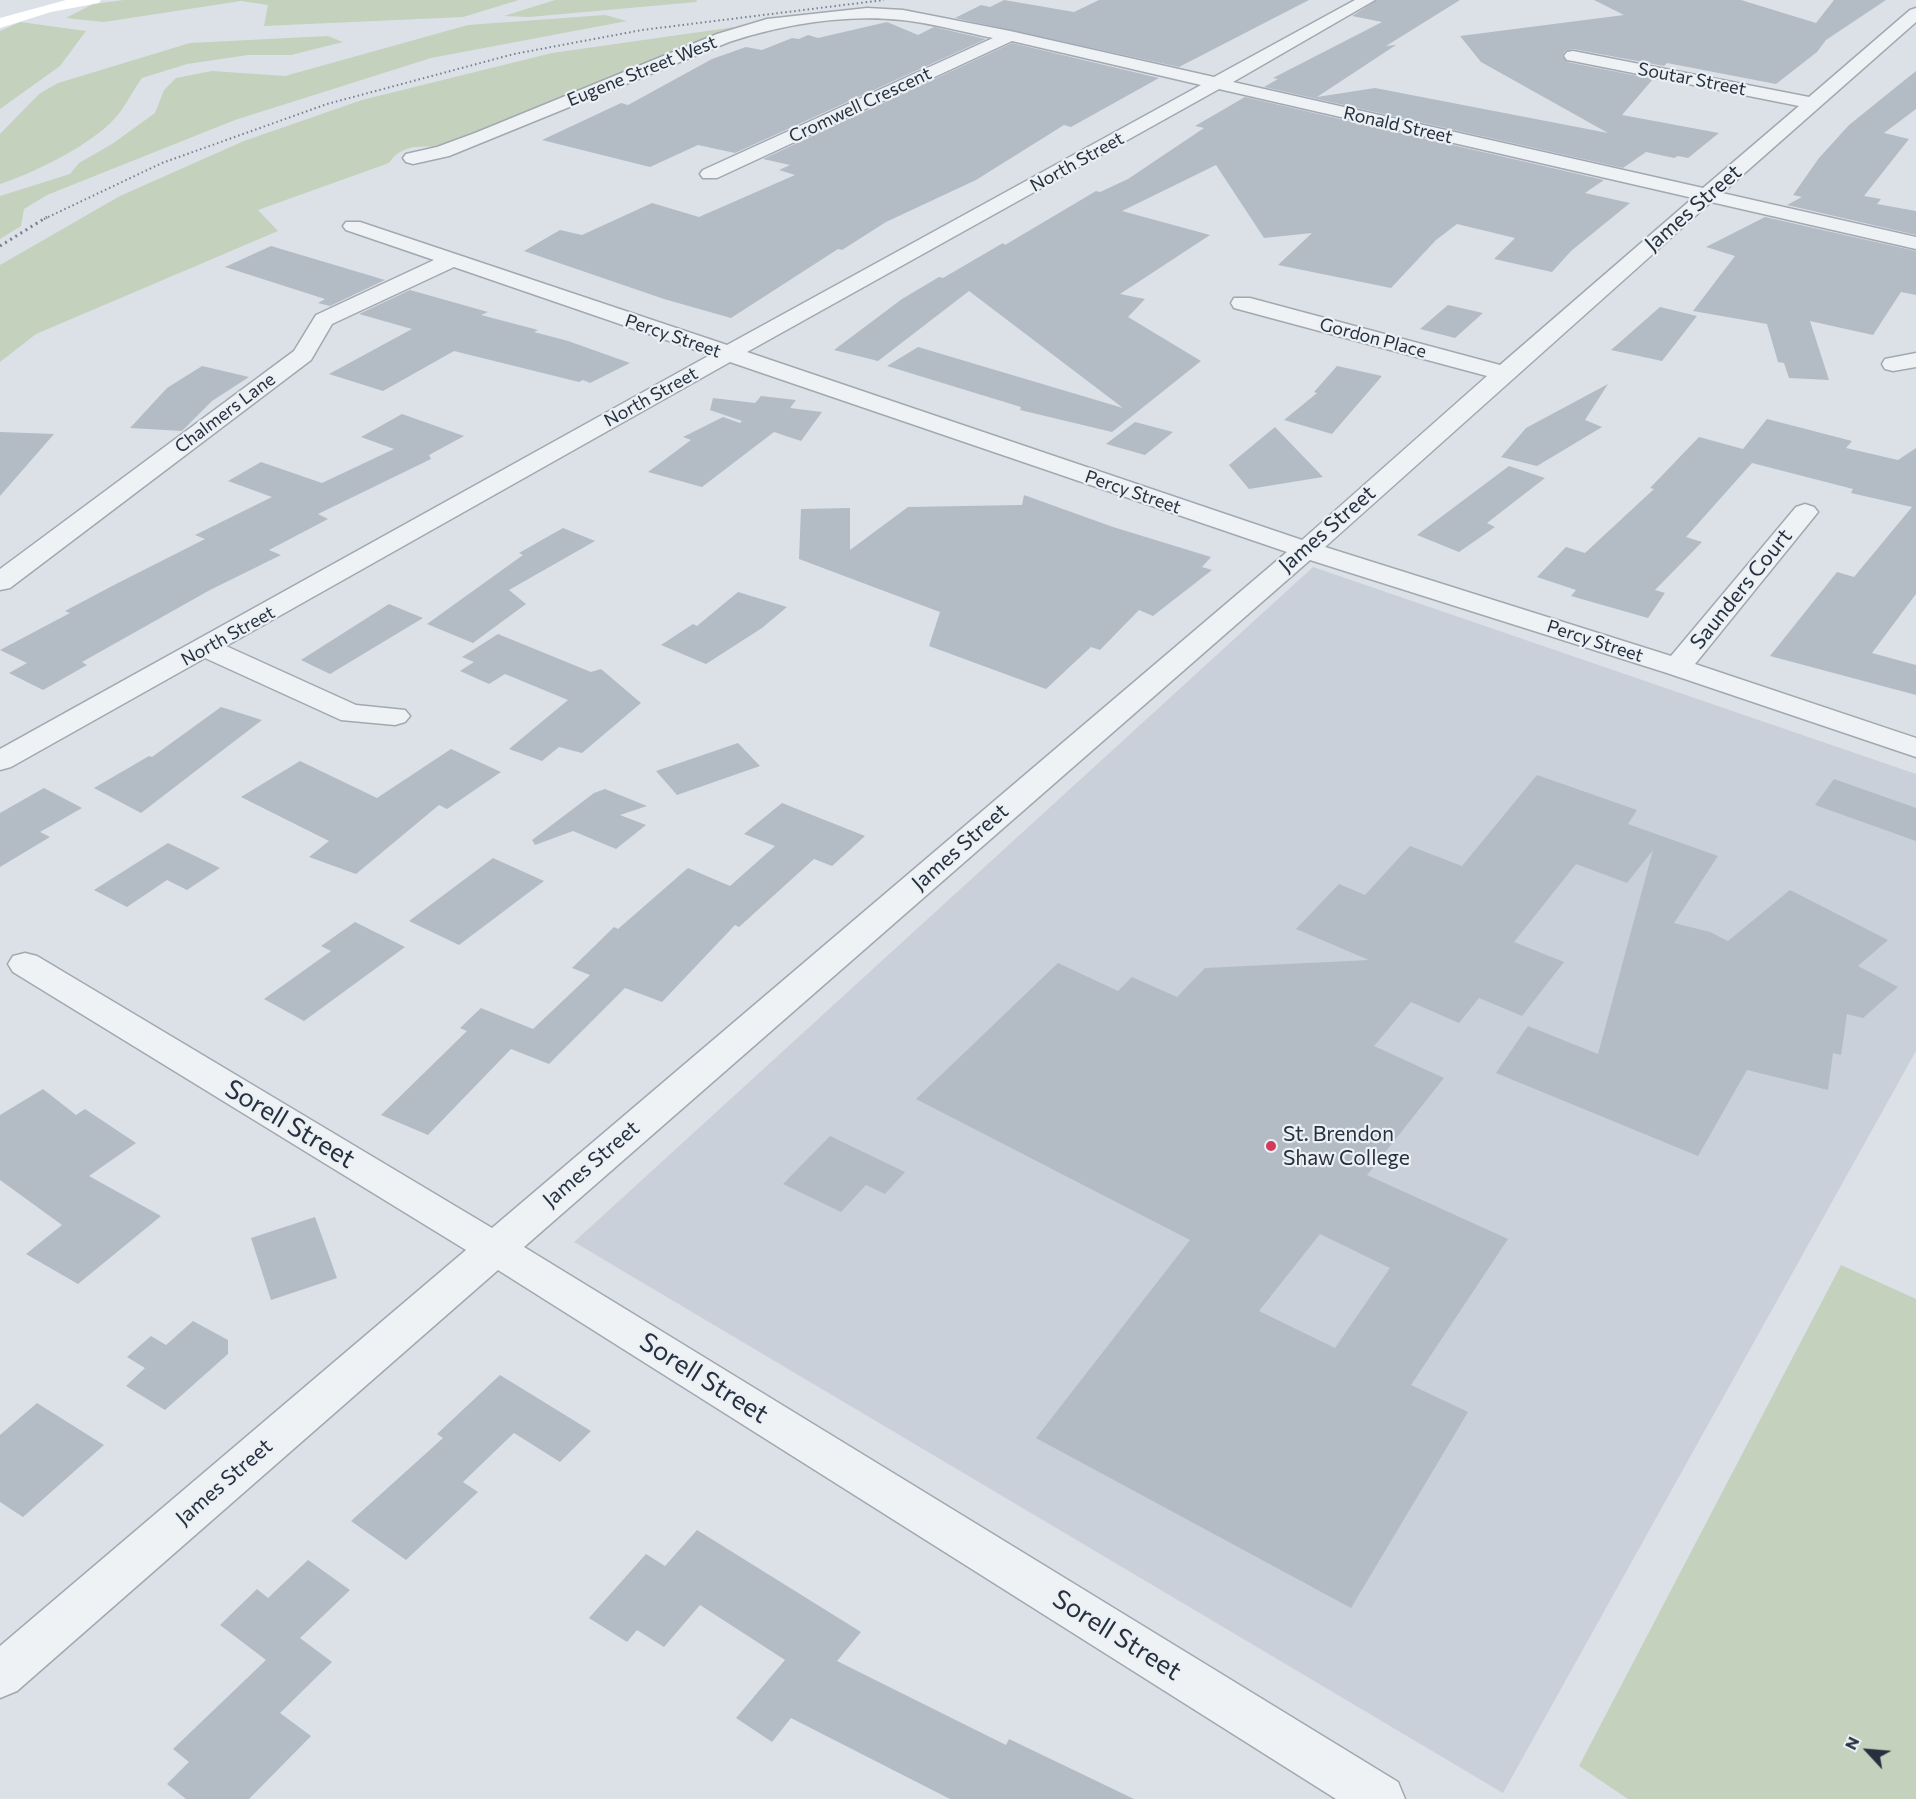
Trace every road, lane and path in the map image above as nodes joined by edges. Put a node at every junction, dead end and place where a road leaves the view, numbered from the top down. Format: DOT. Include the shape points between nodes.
graph roads {
  1 [pos="93,0"];
  2 [pos="1367,0"];
  3 [pos="879,13"];
  4 [pos="1916,13"];
  5 [pos="0,23"];
  6 [pos="1010,36"];
  7 [pos="1573,56"];
  8 [pos="1218,84"];
  9 [pos="1811,103"];
  10 [pos="413,158"];
  11 [pos="710,174"];
  12 [pos="1707,196"];
  13 [pos="353,226"];
  14 [pos="1916,243"];
  15 [pos="454,259"];
  16 [pos="1242,303"];
  17 [pos="726,355"];
  18 [pos="1916,360"];
  19 [pos="1893,364"];
  20 [pos="1504,373"];
  21 [pos="1805,512"];
  22 [pos="1306,550"];
  23 [pos="0,582"];
  24 [pos="207,648"];
  25 [pos="1677,667"];
  26 [pos="395,716"];
  27 [pos="1916,748"];
  28 [pos="0,761"];
  29 [pos="25,964"];
  30 [pos="494,1248"];
  31 [pos="0,1676"];
  32 [pos="1380,1799"];
  1 -- 5 [label="street" via="48,8"];
  2 -- 8 [label="street, North Street"];
  3 -- 6 [label="street, Ronald Street" via="932,19"];
  3 -- 10 [label="street, Eugene Street West" via="767,24 723,38 482,138"];
  4 -- 9 [label="street, James Street"];
  6 -- 8 [label="street, Ronald Street"];
  6 -- 11 [label="street, Cromwell Crescent"];
  7 -- 9 [label="street, Soutar Street"];
  8 -- 12 [label="street, Ronald Street"];
  8 -- 17 [label="street, North Street"];
  9 -- 12 [label="street, James Street"];
  12 -- 14 [label="street, Ronald Street"];
  12 -- 20 [label="street, James Street"];
  13 -- 15 [label="street, Percy Street"];
  15 -- 17 [label="street, Percy Street"];
  15 -- 23 [label="street, Chalmers Lane" via="324,320 303,355"];
  16 -- 20 [label="street, Gordon Place"];
  17 -- 22 [label="street, Percy Street"];
  17 -- 24 [label="street, North Street"];
  18 -- 19 [label="street"];
  20 -- 22 [label="street, James Street"];
  21 -- 25 [label="street, Saunders Court"];
  22 -- 25 [label="street, Percy Street"];
  22 -- 30 [label="street, James Street"];
  24 -- 26 [label="street" via="351,714"];
  24 -- 28 [label="street, North Street"];
  25 -- 27 [label="street, Percy Street"];
  29 -- 30 [label="street, Sorell Street"];
  30 -- 31 [label="street, James Street"];
  30 -- 32 [label="street, Sorell Street"];
}
